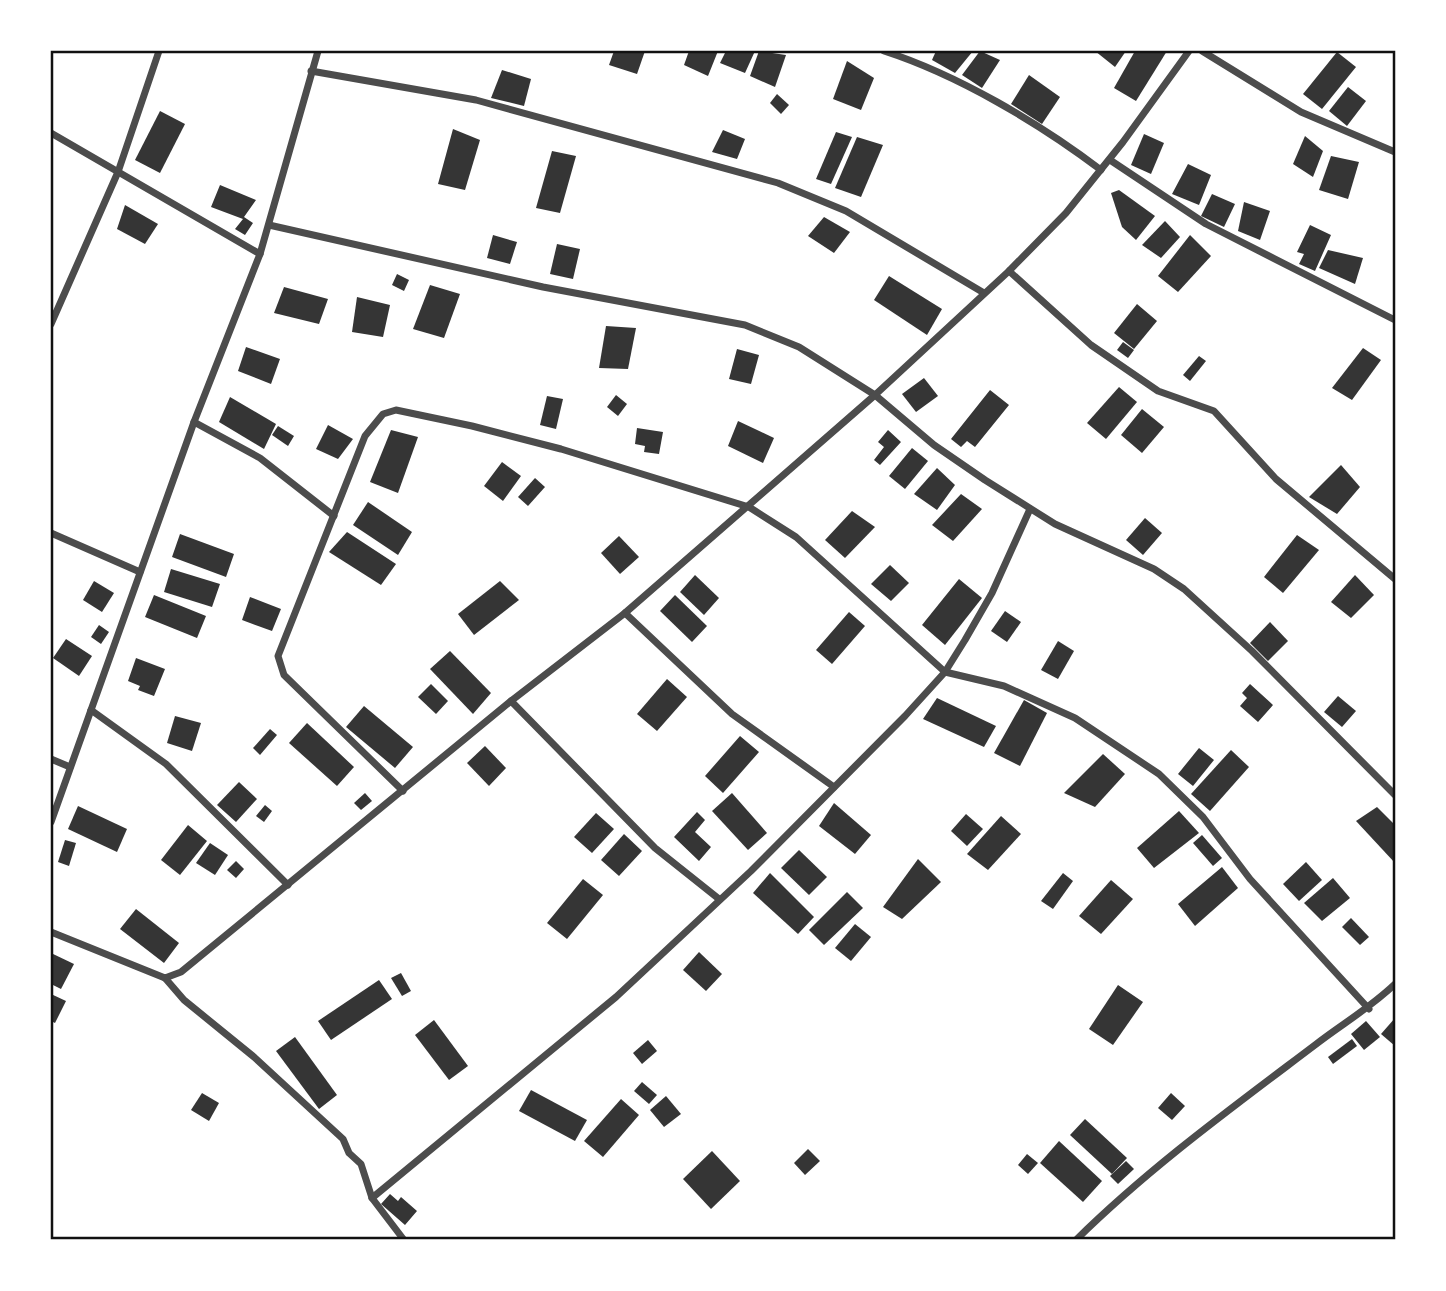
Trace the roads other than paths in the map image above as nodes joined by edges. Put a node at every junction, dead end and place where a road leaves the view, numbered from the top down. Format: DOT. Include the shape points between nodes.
graph roads {
  1 [pos="159,51"];
  2 [pos="318,51"];
  3 [pos="884,51"];
  4 [pos="1189,51"];
  5 [pos="1202,51"];
  6 [pos="311,71"];
  7 [pos="51,133"];
  8 [pos="1395,152"];
  9 [pos="1110,160"];
  10 [pos="1101,170"];
  11 [pos="118,172"];
  12 [pos="269,225"];
  13 [pos="260,254"];
  14 [pos="1010,271"];
  15 [pos="984,293"];
  16 [pos="1395,320"];
  17 [pos="51,324"];
  18 [pos="875,395"];
  19 [pos="194,422"];
  20 [pos="749,507"];
  21 [pos="1030,509"];
  22 [pos="334,516"];
  23 [pos="51,533"];
  24 [pos="140,572"];
  25 [pos="1395,579"];
  26 [pos="625,613"];
  27 [pos="945,672"];
  28 [pos="511,701"];
  29 [pos="91,710"];
  30 [pos="51,759"];
  31 [pos="70,768"];
  32 [pos="834,787"];
  33 [pos="402,791"];
  34 [pos="1395,795"];
  35 [pos="51,822"];
  36 [pos="288,886"];
  37 [pos="719,899"];
  38 [pos="51,932"];
  39 [pos="164,978"];
  40 [pos="1395,984"];
  41 [pos="1368,1009"];
  42 [pos="372,1198"];
  43 [pos="404,1240"];
  44 [pos="1076,1240"];
  1 -- 11 [label="street"];
  2 -- 6 [label="street"];
  3 -- 10 [label="street" via="943,74"];
  4 -- 9 [label="street"];
  5 -- 8 [label="street" via="1301,112"];
  6 -- 12 [label="street"];
  6 -- 15 [label="street" via="476,100 778,183 846,211"];
  7 -- 11 [label="street"];
  9 -- 10 [label="street"];
  9 -- 16 [label="street" via="1206,224"];
  10 -- 14 [label="street"];
  11 -- 13 [label="street"];
  11 -- 17 [label="street"];
  12 -- 13 [label="street"];
  12 -- 18 [label="street" via="543,287 745,325 799,346"];
  13 -- 19 [label="street"];
  14 -- 15 [label="street"];
  14 -- 25 [label="street" via="1091,345 1136,376 1158,391 1214,411 1276,479"];
  15 -- 18 [label="street"];
  18 -- 20 [label="street"];
  18 -- 21 [label="street" via="934,445"];
  19 -- 22 [label="street" via="260,458"];
  19 -- 24 [label="street"];
  20 -- 22 [label="street" via="561,449 396,410 383,414 365,436"];
  20 -- 26 [label="street"];
  20 -- 27 [label="street" via="787,530"];
  21 -- 27 [label="street" via="992,593"];
  21 -- 34 [label="street" via="1154,569 1184,589"];
  22 -- 33 [label="street" via="278,656 279,665"];
  23 -- 24 [label="street"];
  24 -- 29 [label="street"];
  26 -- 28 [label="street"];
  26 -- 32 [label="street" via="732,714"];
  27 -- 32 [label="street"];
  27 -- 41 [label="street" via="1004,686 1075,718 1159,774 1203,817 1250,878"];
  28 -- 33 [label="street"];
  28 -- 37 [label="street" via="655,848"];
  29 -- 31 [label="street"];
  29 -- 36 [label="street" via="166,764"];
  30 -- 31 [label="street"];
  31 -- 35 [label="street"];
  32 -- 37 [label="street"];
  33 -- 36 [label="street"];
  36 -- 39 [label="street" via="181,972"];
  37 -- 42 [label="street" via="616,997"];
  38 -- 39 [label="street"];
  39 -- 42 [label="street" via="342,1139 360,1164"];
  40 -- 41 [label="street"];
  41 -- 44 [label="street" via="1330,1032 1178,1150"];
  42 -- 43 [label="street"];
}
